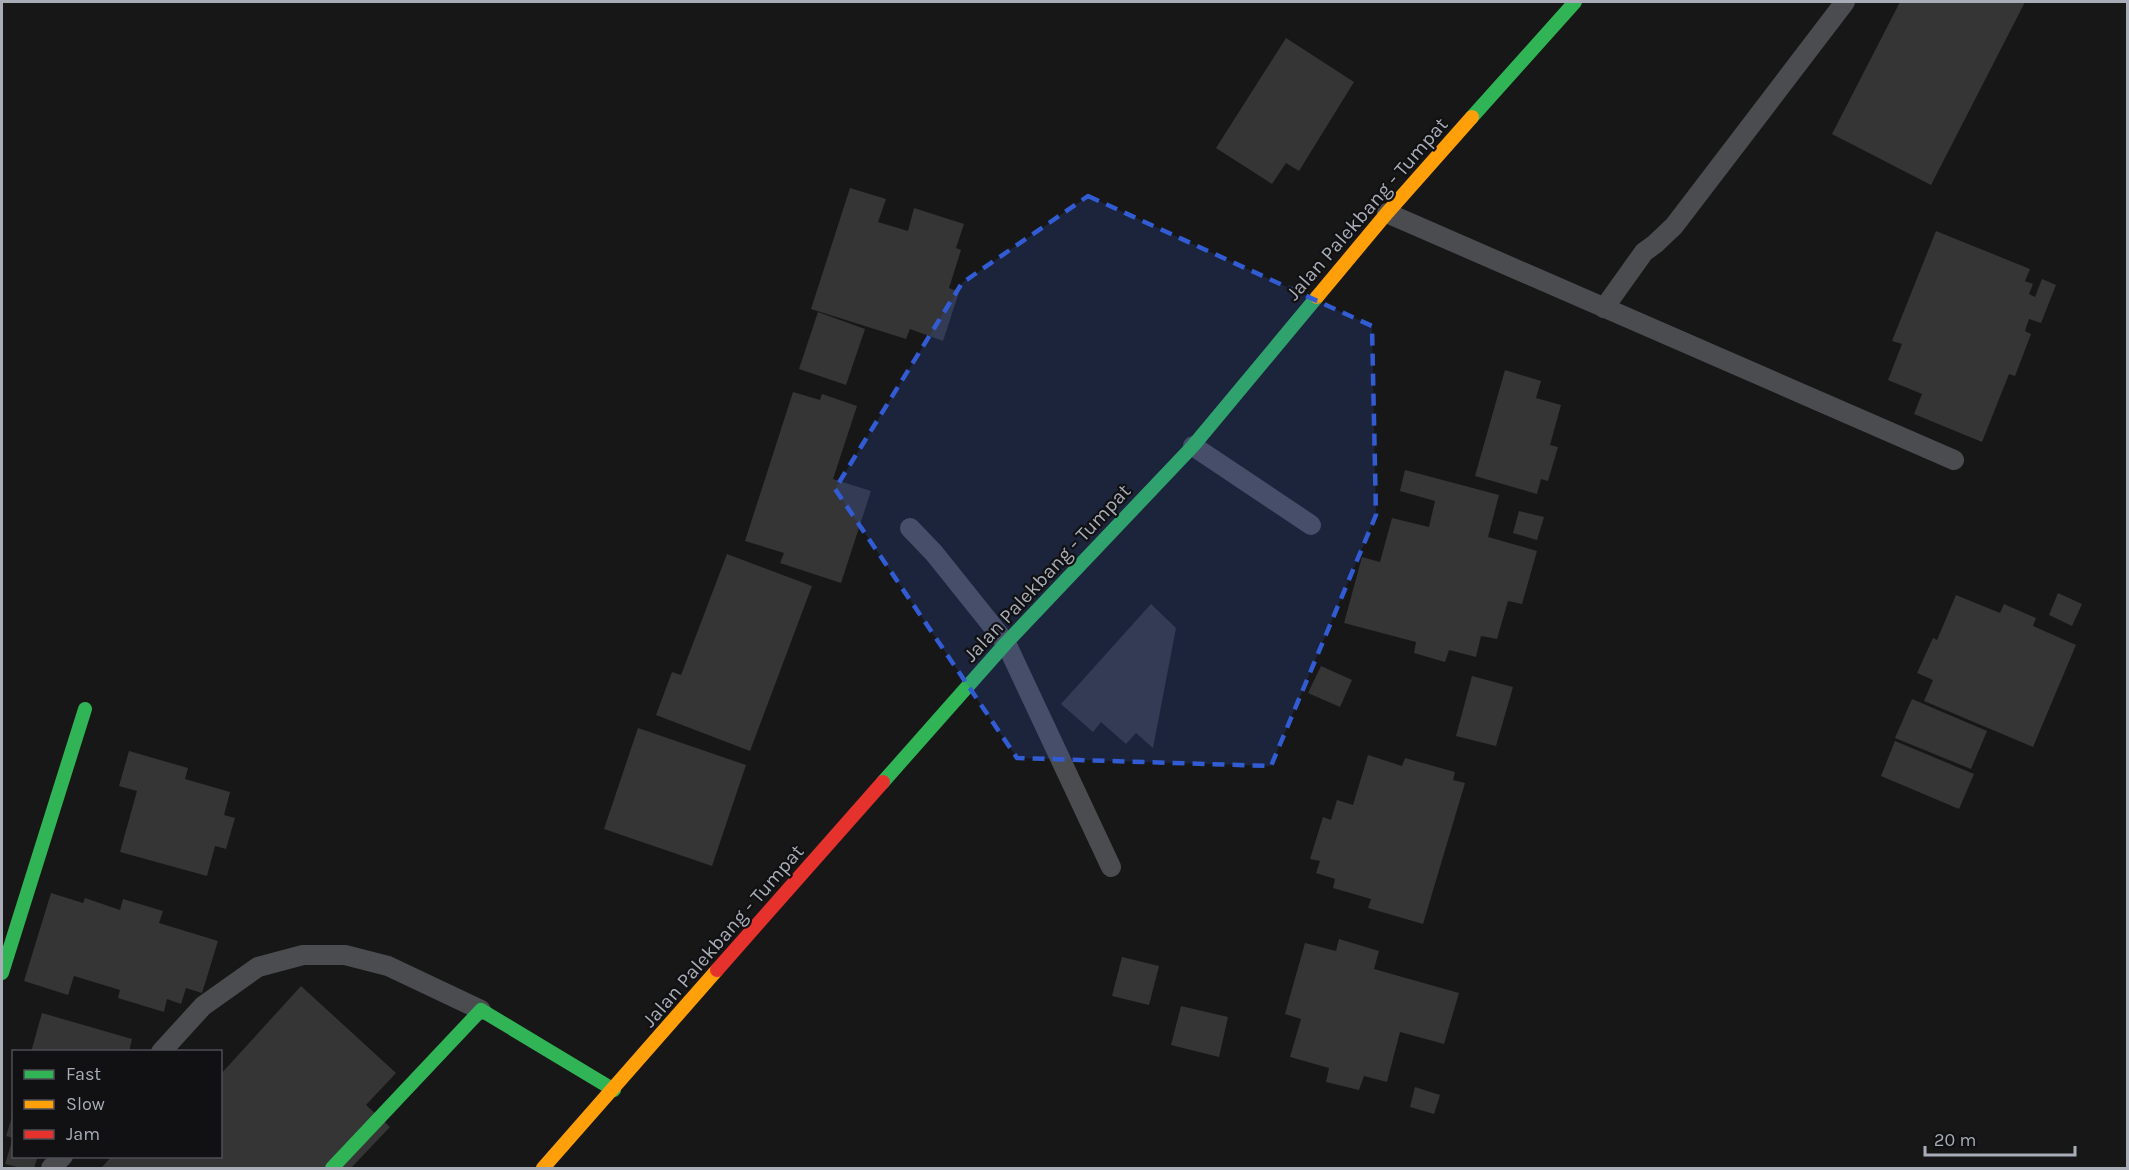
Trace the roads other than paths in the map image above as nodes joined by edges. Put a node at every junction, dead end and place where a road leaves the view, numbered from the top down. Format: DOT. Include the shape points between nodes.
graph roads {
  1 [pos="1575,2"];
  2 [pos="1845,2"];
  3 [pos="1387,213"];
  4 [pos="1604,308"];
  5 [pos="1193,446"];
  6 [pos="1954,460"];
  7 [pos="1311,525"];
  8 [pos="910,528"];
  9 [pos="1006,643"];
  10 [pos="85,708"];
  11 [pos="1111,867"];
  12 [pos="2,973"];
  13 [pos="482,1011"];
  14 [pos="163,1050"];
  15 [pos="614,1090"];
  16 [pos="332,1168"];
  17 [pos="543,1168"];
  1 -- 3 [label="main road, Jalan Palekbang - Tumpat"];
  2 -- 4 [label="lane" via="1674,226 1644,252"];
  3 -- 4 [label="lane"];
  3 -- 5 [label="main road, Jalan Palekbang - Tumpat"];
  4 -- 6 [label="lane"];
  5 -- 7 [label="lane"];
  5 -- 9 [label="main road, Jalan Palekbang - Tumpat"];
  8 -- 9 [label="lane"];
  9 -- 11 [label="lane"];
  9 -- 15 [label="main road, Jalan Palekbang - Tumpat"];
  10 -- 12 [label="main road"];
  13 -- 14 [label="lane" via="388,966 345,955 303,955 258,967 203,1006"];
  13 -- 15 [label="main road"];
  13 -- 16 [label="main road"];
  15 -- 17 [label="main road, Jalan Palekbang - Tumpat"];
}
